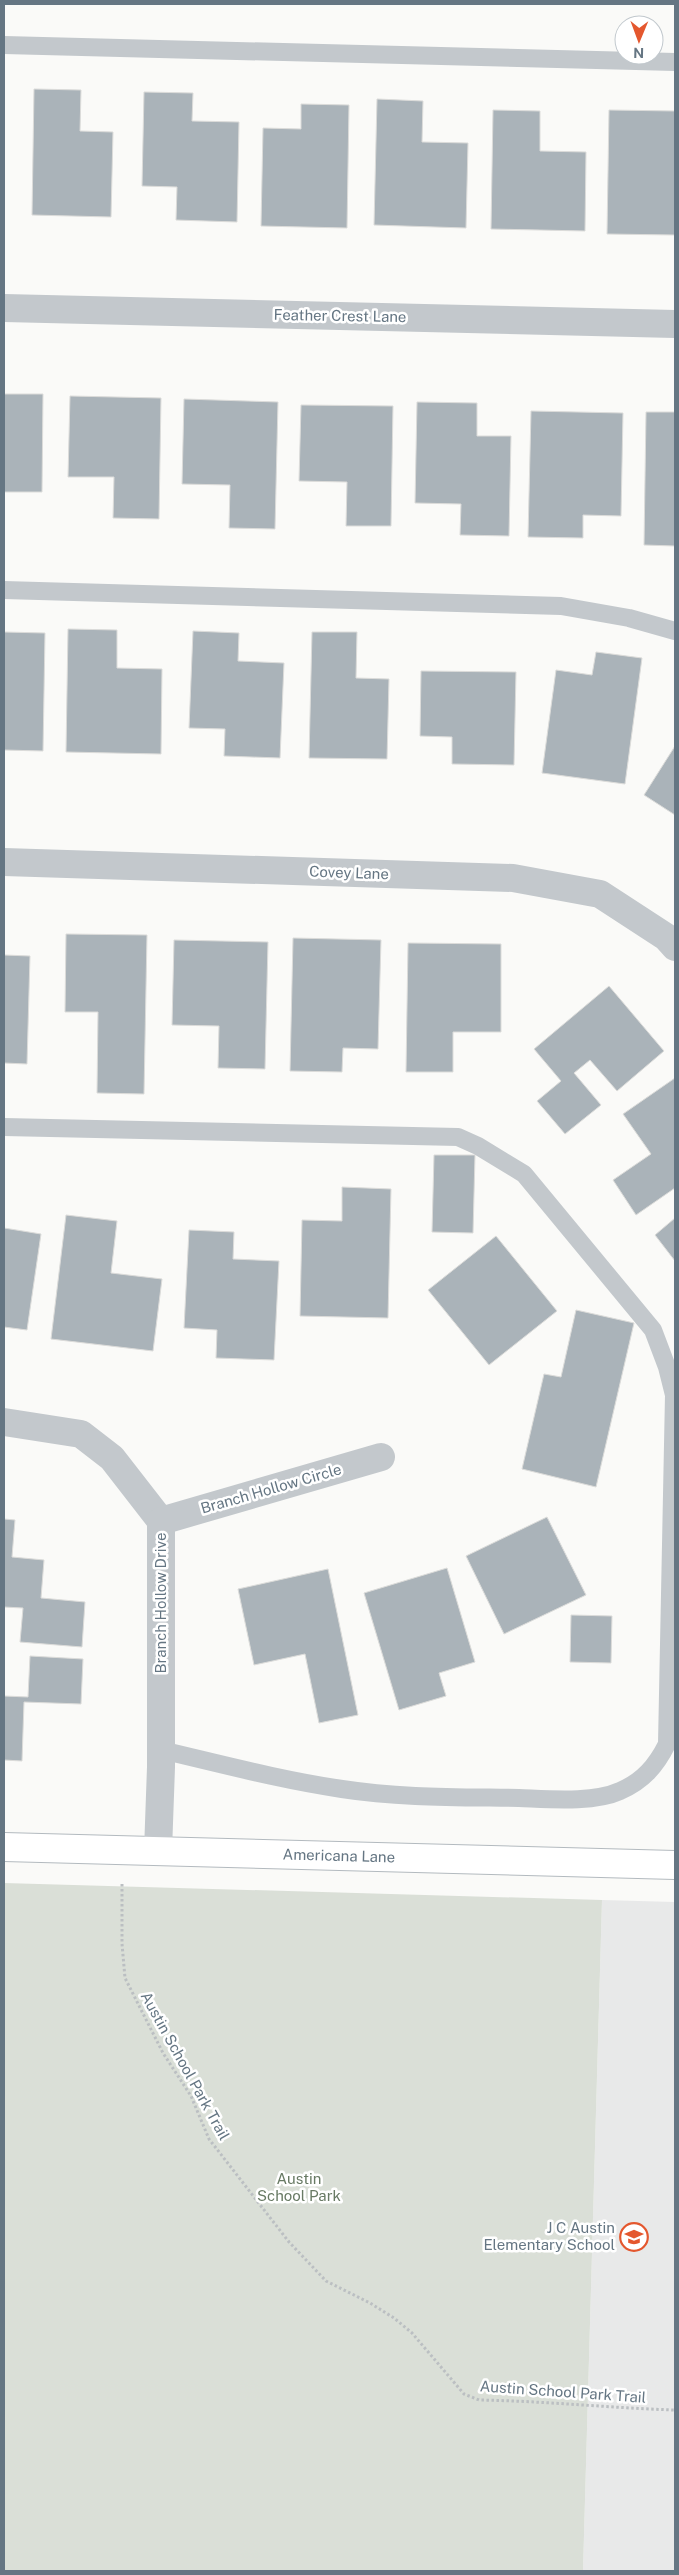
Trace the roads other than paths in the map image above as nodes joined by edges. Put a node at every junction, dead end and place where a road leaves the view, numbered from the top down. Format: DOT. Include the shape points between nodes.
graph roads {
  1 [pos="4,45"];
  2 [pos="675,62"];
  3 [pos="4,308"];
  4 [pos="675,324"];
  5 [pos="4,590"];
  6 [pos="675,631"];
  7 [pos="4,862"];
  8 [pos="675,947"];
  9 [pos="4,1127"];
  10 [pos="4,1422"];
  11 [pos="380,1457"];
  12 [pos="161,1521"];
  13 [pos="161,1750"];
  14 [pos="4,1848"];
  15 [pos="158,1851"];
  16 [pos="675,1865"];
  1 -- 2 [label="lane"];
  3 -- 4 [label="street, Feather Crest Lane"];
  5 -- 6 [label="lane" via="561,606 629,618"];
  7 -- 8 [label="street, Covey Lane" via="513,878 600,894 666,937"];
  9 -- 13 [label="lane" via="458,1137 524,1174 653,1330 667,1367 674,1395 666,1744 658,1762 643,1778 619,1792 578,1799 416,1796 334,1788"];
  10 -- 12 [label="street, Branch Hollow Drive" via="81,1434 112,1458"];
  11 -- 12 [label="street, Branch Hollow Circle"];
  12 -- 13 [label="street, Branch Hollow Drive"];
  13 -- 15 [label="street, Branch Hollow Drive"];
  14 -- 15 [label="street, Americana Lane"];
  15 -- 16 [label="street, Americana Lane"];
}
